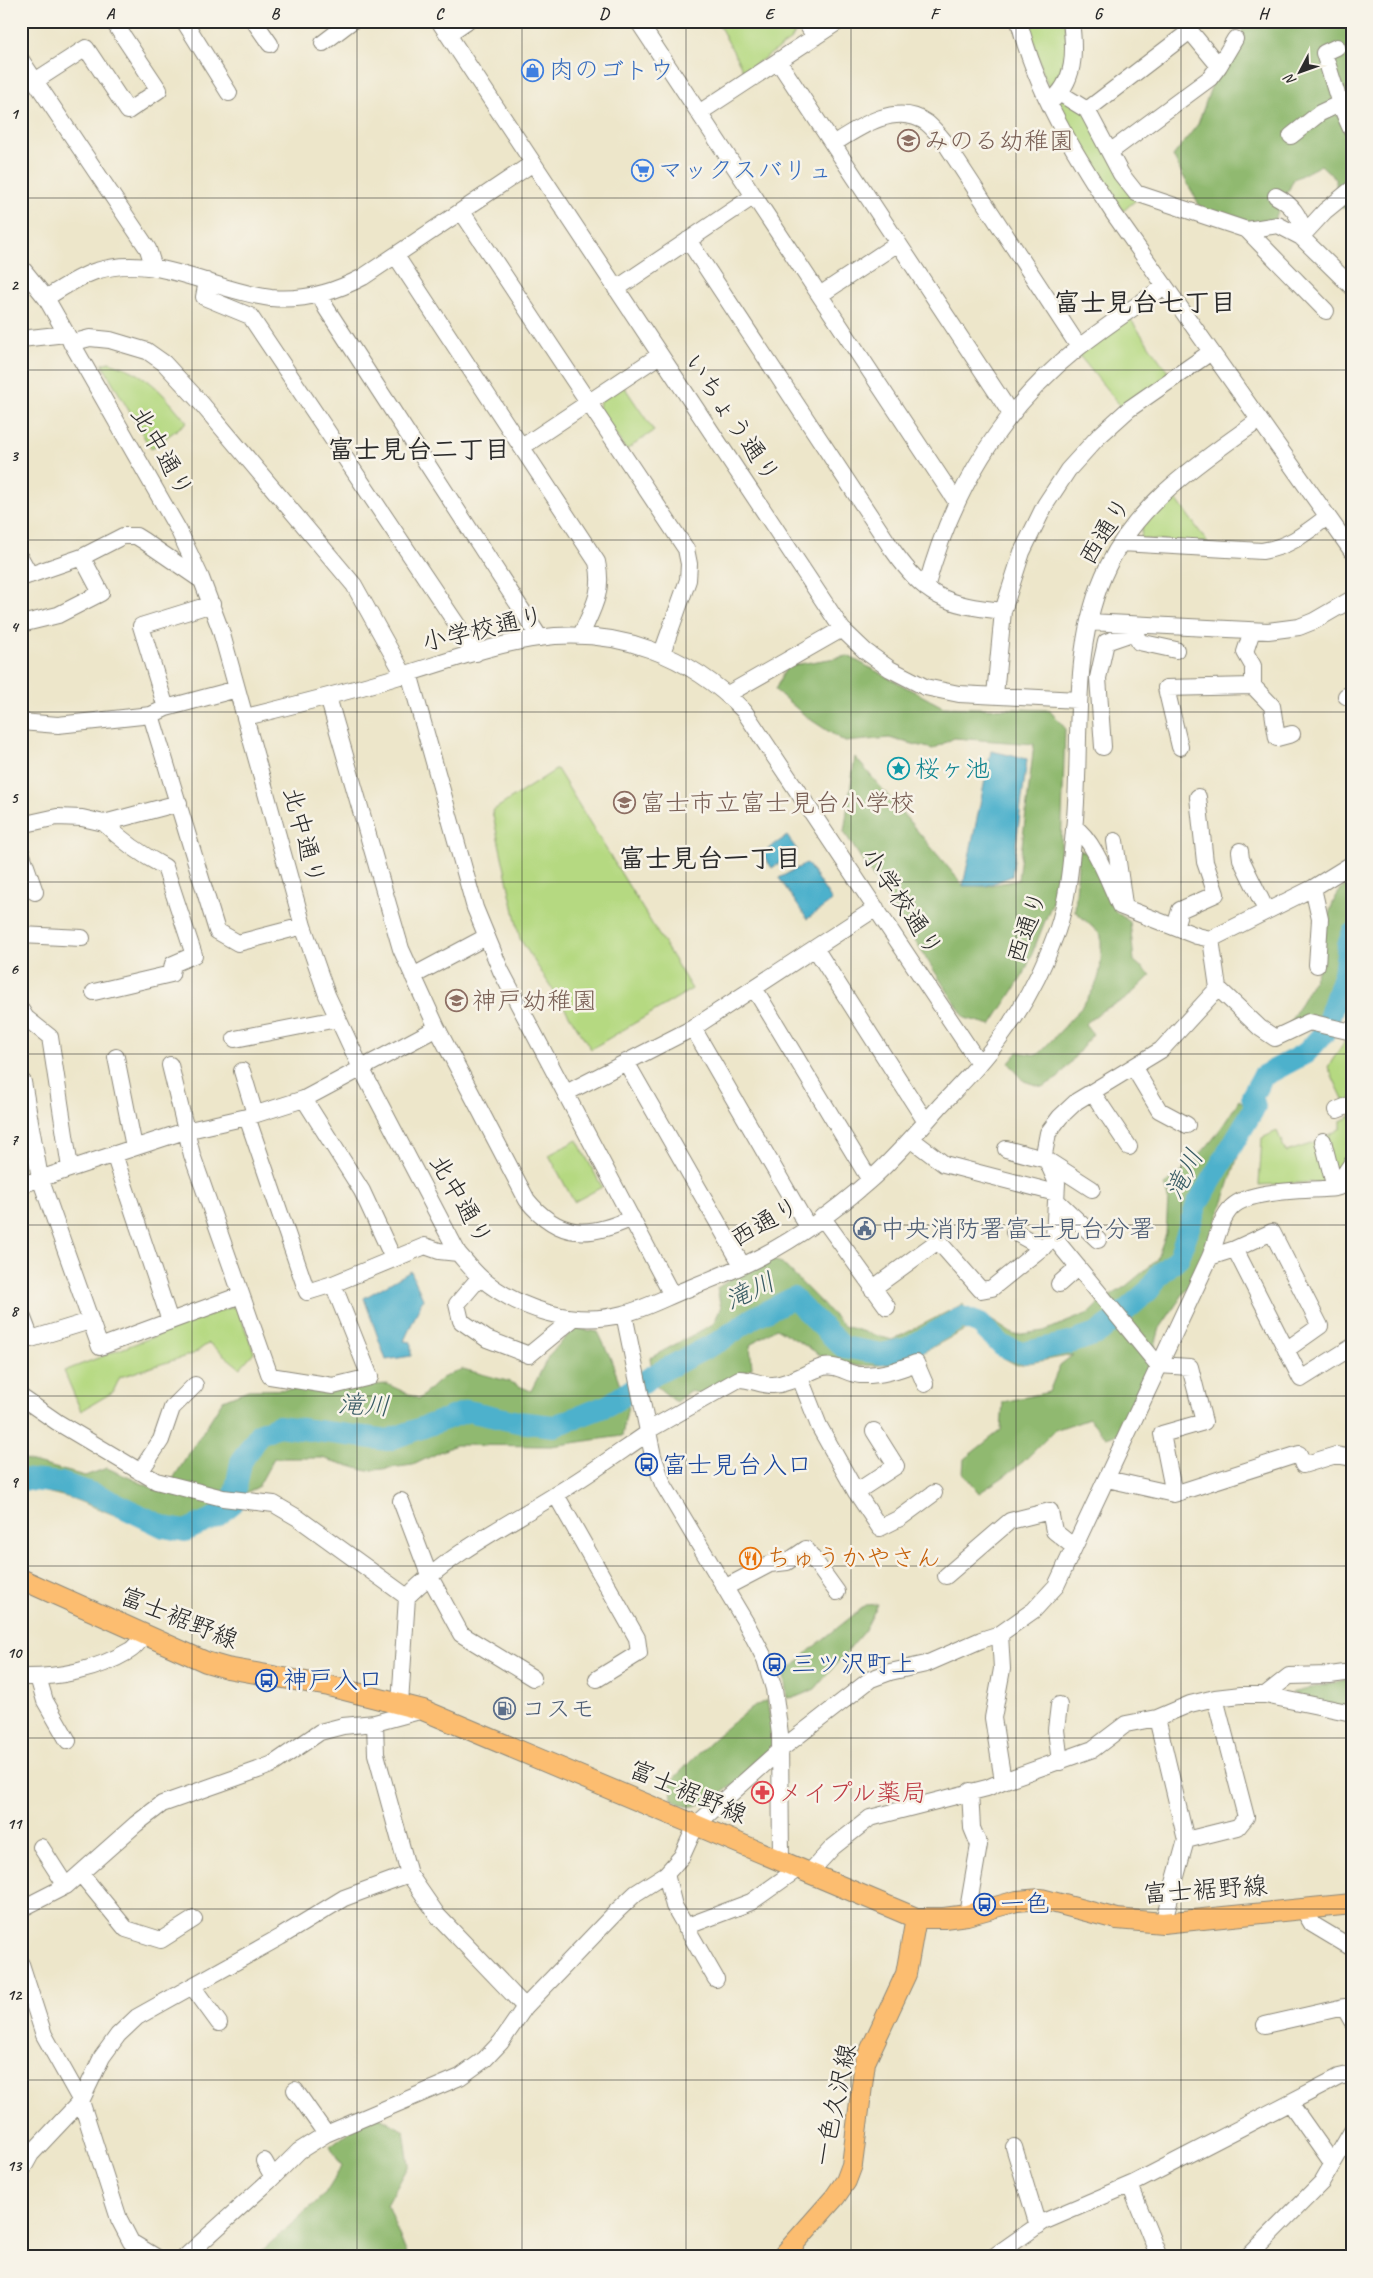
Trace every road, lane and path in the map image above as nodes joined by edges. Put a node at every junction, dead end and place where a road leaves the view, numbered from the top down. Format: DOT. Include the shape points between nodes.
graph roads {
  1 [pos="113,21"];
  2 [pos="184,21"];
  3 [pos="254,21"];
  4 [pos="352,21"];
  5 [pos="467,21"];
  6 [pos="805,21"];
  7 [pos="1020,21"];
  8 [pos="1071,21"];
  9 [pos="641,22"];
  10 [pos="826,27"];
  11 [pos="443,28"];
  12 [pos="1235,39"];
  13 [pos="323,43"];
  14 [pos="270,44"];
  15 [pos="1337,46"];
  16 [pos="21,60"];
  17 [pos="778,61"];
  18 [pos="1219,66"];
  19 [pos="36,81"];
  20 [pos="229,93"];
  21 [pos="1055,98"];
  22 [pos="1346,101"];
  23 [pos="1087,110"];
  24 [pos="699,113"];
  25 [pos="1352,131"];
  26 [pos="1292,136"];
  27 [pos="833,144"];
  28 [pos="1110,152"];
  29 [pos="533,163"];
  30 [pos="1352,189"];
  31 [pos="754,196"];
  32 [pos="1276,196"];
  33 [pos="462,212"];
  34 [pos="1247,230"];
  35 [pos="1303,235"];
  36 [pos="688,240"];
  37 [pos="898,243"];
  38 [pos="396,256"];
  39 [pos="21,267"];
  40 [pos="154,268"];
  41 [pos="207,281"];
  42 [pos="1165,286"];
  43 [pos="1352,287"];
  44 [pos="616,289"];
  45 [pos="320,295"];
  46 [pos="820,295"];
  47 [pos="46,298"];
  48 [pos="1326,311"];
  49 [pos="21,339"];
  50 [pos="68,339"];
  51 [pos="1079,347"];
  52 [pos="1211,352"];
  53 [pos="660,355"];
  54 [pos="589,403"];
  55 [pos="1011,414"];
  56 [pos="1259,420"];
  57 [pos="522,447"];
  58 [pos="956,500"];
  59 [pos="1327,517"];
  60 [pos="1121,543"];
  61 [pos="1352,552"];
  62 [pos="82,557"];
  63 [pos="21,559"];
  64 [pos="26,577"];
  65 [pos="203,581"];
  66 [pos="926,588"];
  67 [pos="1352,599"];
  68 [pos="212,604"];
  69 [pos="1003,611"];
  70 [pos="1089,622"];
  71 [pos="21,624"];
  72 [pos="842,629"];
  73 [pos="1136,629"];
  74 [pos="1252,631"];
  75 [pos="581,634"];
  76 [pos="540,638"];
  77 [pos="1176,650"];
  78 [pos="476,653"];
  79 [pos="662,653"];
  80 [pos="406,674"];
  81 [pos="1253,686"];
  82 [pos="237,689"];
  83 [pos="728,694"];
  84 [pos="995,695"];
  85 [pos="328,697"];
  86 [pos="1078,700"];
  87 [pos="166,708"];
  88 [pos="151,715"];
  89 [pos="246,717"];
  90 [pos="21,722"];
  91 [pos="1292,734"];
  92 [pos="1103,746"];
  93 [pos="1180,747"];
  94 [pos="1198,797"];
  95 [pos="179,803"];
  96 [pos="104,823"];
  97 [pos="21,825"];
  98 [pos="1074,826"];
  99 [pos="1115,841"];
  100 [pos="1240,851"];
  101 [pos="21,852"];
  102 [pos="1352,864"];
  103 [pos="1313,888"];
  104 [pos="35,892"];
  105 [pos="876,908"];
  106 [pos="1125,908"];
  107 [pos="1266,910"];
  108 [pos="303,926"];
  109 [pos="1175,928"];
  110 [pos="21,935"];
  111 [pos="486,937"];
  112 [pos="82,938"];
  113 [pos="1211,939"];
  114 [pos="815,948"];
  115 [pos="1317,965"];
  116 [pos="413,976"];
  117 [pos="754,988"];
  118 [pos="1218,988"];
  119 [pos="94,992"];
  120 [pos="21,1010"];
  121 [pos="336,1019"];
  122 [pos="437,1028"];
  123 [pos="693,1028"];
  124 [pos="1351,1032"];
  125 [pos="235,1039"];
  126 [pos="116,1057"];
  127 [pos="626,1062"];
  128 [pos="979,1063"];
  129 [pos="170,1064"];
  130 [pos="361,1068"];
  131 [pos="1134,1068"];
  132 [pos="242,1071"];
  133 [pos="23,1082"];
  134 [pos="1092,1092"];
  135 [pos="566,1093"];
  136 [pos="304,1099"];
  137 [pos="251,1116"];
  138 [pos="926,1122"];
  139 [pos="1187,1125"];
  140 [pos="185,1132"];
  141 [pos="911,1139"];
  142 [pos="1323,1141"];
  143 [pos="134,1147"];
  144 [pos="1129,1147"];
  145 [pos="1006,1150"];
  146 [pos="114,1154"];
  147 [pos="1046,1160"];
  148 [pos="1352,1163"];
  149 [pos="70,1168"];
  150 [pos="40,1178"];
  151 [pos="870,1180"];
  152 [pos="1352,1183"];
  153 [pos="21,1185"];
  154 [pos="1335,1188"];
  155 [pos="1092,1189"];
  156 [pos="1056,1196"];
  157 [pos="822,1217"];
  158 [pos="632,1218"];
  159 [pos="808,1227"];
  160 [pos="1014,1232"];
  161 [pos="1098,1240"];
  162 [pos="1048,1243"];
  163 [pos="1235,1249"];
  164 [pos="458,1253"];
  165 [pos="1210,1257"];
  166 [pos="393,1258"];
  167 [pos="742,1265"];
  168 [pos="1078,1267"];
  169 [pos="480,1277"];
  170 [pos="333,1284"];
  171 [pos="1058,1284"];
  172 [pos="872,1289"];
  173 [pos="241,1295"];
  174 [pos="672,1295"];
  175 [pos="887,1308"];
  176 [pos="21,1313"];
  177 [pos="624,1314"];
  178 [pos="574,1318"];
  179 [pos="90,1321"];
  180 [pos="170,1321"];
  181 [pos="1352,1347"];
  182 [pos="1286,1350"];
  183 [pos="1158,1365"];
  184 [pos="800,1378"];
  185 [pos="925,1384"];
  186 [pos="195,1385"];
  187 [pos="21,1396"];
  188 [pos="647,1429"];
  189 [pos="874,1431"];
  190 [pos="1352,1458"];
  191 [pos="140,1472"];
  192 [pos="1107,1479"];
  193 [pos="856,1492"];
  194 [pos="934,1493"];
  195 [pos="1174,1494"];
  196 [pos="556,1495"];
  197 [pos="402,1501"];
  198 [pos="1074,1547"];
  199 [pos="429,1575"];
  200 [pos="946,1576"];
  201 [pos="21,1579"];
  202 [pos="726,1587"];
  203 [pos="837,1592"];
  204 [pos="407,1597"];
  205 [pos="1000,1634"];
  206 [pos="145,1635"];
  207 [pos="1352,1672"];
  208 [pos="21,1677"];
  209 [pos="38,1677"];
  210 [pos="533,1678"];
  211 [pos="597,1679"];
  212 [pos="1265,1695"];
  213 [pos="1215,1698"];
  214 [pos="400,1704"];
  215 [pos="1059,1706"];
  216 [pos="423,1710"];
  217 [pos="1352,1712"];
  218 [pos="1157,1718"];
  219 [pos="375,1723"];
  220 [pos="68,1741"];
  221 [pos="780,1750"];
  222 [pos="1060,1762"];
  223 [pos="1003,1781"];
  224 [pos="970,1792"];
  225 [pos="696,1825"];
  226 [pos="1186,1840"];
  227 [pos="41,1847"];
  228 [pos="781,1860"];
  229 [pos="804,1871"];
  230 [pos="81,1874"];
  231 [pos="408,1874"];
  232 [pos="666,1874"];
  233 [pos="66,1886"];
  234 [pos="1352,1904"];
  235 [pos="21,1909"];
  236 [pos="1303,1909"];
  237 [pos="967,1914"];
  238 [pos="916,1918"];
  239 [pos="194,1919"];
  240 [pos="1162,1923"];
  241 [pos="685,1928"];
  242 [pos="1352,1948"];
  243 [pos="21,1964"];
  244 [pos="716,1979"];
  245 [pos="192,1986"];
  246 [pos="525,2007"];
  247 [pos="1352,2021"];
  248 [pos="220,2023"];
  249 [pos="1265,2025"];
  250 [pos="1352,2074"];
  251 [pos="295,2090"];
  252 [pos="81,2101"];
  253 [pos="1290,2103"];
  254 [pos="1352,2131"];
  255 [pos="326,2134"];
  256 [pos="1014,2147"];
  257 [pos="264,2161"];
  258 [pos="1334,2164"];
  259 [pos="21,2172"];
  260 [pos="273,2177"];
  261 [pos="1130,2185"];
  262 [pos="1038,2226"];
  263 [pos="156,2257"];
  264 [pos="185,2257"];
  265 [pos="782,2257"];
  266 [pos="993,2257"];
  267 [pos="1160,2257"];
  268 [pos="1248,2257"];
  1 -- 19 [label="street" via="159,90 128,111 86,48"];
  2 -- 20 [label="street"];
  3 -- 14 [label="street"];
  4 -- 13 [label="street"];
  5 -- 11 [label="street"];
  6 -- 10 [label="street"];
  7 -- 21 [label="street" via="1037,76"];
  8 -- 21 [label="street" via="1072,68"];
  9 -- 24 [label="street"];
  10 -- 17 [label="street"];
  11 -- 29 [label="street, いちょう通り"];
  12 -- 18 [label="street"];
  15 -- 22 [label="street" via="1324,54"];
  16 -- 19 [label="street"];
  17 -- 24 [label="street"];
  17 -- 27 [label="street"];
  18 -- 23 [label="street" via="1190,31"];
  18 -- 28 [label="street" via="1210,78"];
  19 -- 40 [label="street" via="148,249"];
  21 -- 23 [label="street"];
  21 -- 42 [label="street" via="1077,156"];
  22 -- 25 [label="street"];
  22 -- 26 [label="street" via="1320,113"];
  23 -- 28 [label="street"];
  24 -- 31 [label="street"];
  27 -- 37 [label="street"];
  27 -- 51 [label="street" via="877,119 907,115 928,124 944,140"];
  28 -- 34 [label="street" via="1136,193"];
  29 -- 33 [label="street"];
  29 -- 44 [label="street, いちょう通り"];
  30 -- 35 [label="street"];
  31 -- 36 [label="street"];
  31 -- 46 [label="street"];
  32 -- 35 [label="street" via="1296,212"];
  33 -- 38 [label="street"];
  33 -- 54 [label="street"];
  34 -- 35 [label="street" via="1278,225"];
  34 -- 48 [label="street"];
  35 -- 43 [label="street"];
  36 -- 44 [label="street"];
  36 -- 66 [label="street" via="892,549 915,580"];
  37 -- 46 [label="street"];
  37 -- 55 [label="street"];
  38 -- 45 [label="street" via="347,286"];
  38 -- 57 [label="street"];
  39 -- 47 [label="street, 北中通り"];
  40 -- 41 [label="street"];
  40 -- 47 [label="street" via="130,266 96,271"];
  41 -- 45 [label="street" via="272,298"];
  41 -- 78 [label="street" via="204,297 250,316"];
  42 -- 51 [label="street"];
  42 -- 52 [label="street"];
  44 -- 53 [label="street, いちょう通り"];
  45 -- 76 [label="street"];
  46 -- 58 [label="street"];
  47 -- 50 [label="street, 北中通り"];
  49 -- 50 [label="street"];
  50 -- 65 [label="street, 北中通り" via="179,531"];
  50 -- 80 [label="street" via="110,340 147,352 164,364 354,585"];
  51 -- 55 [label="street" via="1050,372"];
  52 -- 56 [label="street"];
  52 -- 69 [label="street" via="1129,409 1082,452 1030,532"];
  53 -- 54 [label="street"];
  53 -- 72 [label="street, いちょう通り"];
  54 -- 57 [label="street"];
  54 -- 79 [label="street" via="686,549 688,580"];
  55 -- 58 [label="street"];
  56 -- 59 [label="street"];
  56 -- 60 [label="street, 西通り" via="1180,477 1134,523"];
  57 -- 75 [label="street" via="597,562 600,585"];
  58 -- 66 [label="street"];
  59 -- 60 [label="street" via="1296,540 1262,551"];
  59 -- 61 [label="street"];
  60 -- 70 [label="street, 西通り" via="1108,566"];
  62 -- 64 [label="street"];
  62 -- 65 [label="street" via="123,536 136,536"];
  62 -- 71 [label="street" via="100,593 58,615"];
  63 -- 64 [label="street"];
  65 -- 68 [label="street, 北中通り"];
  66 -- 69 [label="street" via="960,605"];
  67 -- 74 [label="street" via="1299,627"];
  68 -- 82 [label="street, 北中通り"];
  68 -- 87 [label="street" via="142,626"];
  69 -- 84 [label="street"];
  70 -- 73 [label="street"];
  70 -- 86 [label="street, 西通り"];
  72 -- 83 [label="street"];
  72 -- 84 [label="street, いちょう通り" via="890,669 926,687 959,694"];
  73 -- 74 [label="street"];
  73 -- 77 [label="street" via="1139,642"];
  73 -- 92 [label="street" via="1106,642 1098,678"];
  74 -- 81 [label="street" via="1244,652 1253,666"];
  75 -- 76 [label="street, 小学校通り"];
  75 -- 79 [label="street, 小学校通り"];
  76 -- 78 [label="street, 小学校通り"];
  78 -- 80 [label="street, 小学校通り"];
  79 -- 83 [label="street, 小学校通り"];
  80 -- 85 [label="street, 小学校通り"];
  80 -- 111 [label="street"];
  81 -- 91 [label="street" via="1272,706 1277,738"];
  81 -- 93 [label="street" via="1166,688"];
  82 -- 87 [label="street"];
  82 -- 89 [label="street, 北中通り"];
  83 -- 105 [label="street, 小学校通り" via="759,731"];
  84 -- 86 [label="street, いちょう通り"];
  85 -- 89 [label="street, 小学校通り"];
  85 -- 116 [label="street" via="387,905"];
  86 -- 98 [label="street, 西通り"];
  87 -- 88 [label="street"];
  88 -- 90 [label="street" via="58,725"];
  88 -- 95 [label="street"];
  89 -- 108 [label="street, 北中通り"];
  94 -- 109 [label="street" via="1205,862 1216,894 1180,910"];
  95 -- 96 [label="street"];
  95 -- 108 [label="street" via="217,931 238,943"];
  96 -- 97 [label="street" via="57,816"];
  96 -- 119 [label="street" via="118,838 165,867 194,955 174,964 171,974"];
  98 -- 106 [label="street" via="1090,845 1120,906"];
  98 -- 128 [label="street, 西通り" via="1066,900 1048,954 1025,1001 1004,1034"];
  99 -- 106 [label="street"];
  100 -- 107 [label="street"];
  101 -- 104 [label="street"];
  102 -- 103 [label="street"];
  103 -- 107 [label="street"];
  103 -- 115 [label="street" via="1320,918"];
  105 -- 114 [label="street"];
  105 -- 128 [label="street, 小学校通り"];
  106 -- 109 [label="street"];
  107 -- 113 [label="street"];
  108 -- 121 [label="street, 北中通り"];
  109 -- 113 [label="street"];
  110 -- 112 [label="street"];
  111 -- 116 [label="street"];
  111 -- 135 [label="street"];
  113 -- 118 [label="street"];
  114 -- 117 [label="street"];
  114 -- 138 [label="street"];
  116 -- 122 [label="street"];
  117 -- 123 [label="street"];
  117 -- 151 [label="street"];
  118 -- 124 [label="street" via="1275,1038 1309,1022"];
  118 -- 131 [label="street" via="1161,1050"];
  120 -- 149 [label="street" via="50,1037"];
  121 -- 125 [label="street"];
  121 -- 130 [label="street, 北中通り"];
  122 -- 130 [label="street"];
  122 -- 158 [label="street" via="534,1209 560,1227 578,1232 594,1232"];
  123 -- 127 [label="street"];
  123 -- 159 [label="street"];
  126 -- 143 [label="street"];
  127 -- 135 [label="street"];
  127 -- 167 [label="street"];
  128 -- 138 [label="street, 西通り"];
  129 -- 140 [label="street"];
  130 -- 136 [label="street"];
  130 -- 164 [label="street, 北中通り"];
  131 -- 134 [label="street"];
  131 -- 139 [label="street" via="1159,1110"];
  132 -- 137 [label="street"];
  133 -- 150 [label="street"];
  134 -- 144 [label="street"];
  134 -- 147 [label="street" via="1060,1117 1048,1134"];
  135 -- 158 [label="street"];
  136 -- 137 [label="street"];
  136 -- 166 [label="street" via="362,1191"];
  137 -- 140 [label="street"];
  137 -- 170 [label="street" via="307,1292"];
  138 -- 141 [label="street, 西通り"];
  140 -- 143 [label="street"];
  140 -- 173 [label="street"];
  141 -- 151 [label="street, 西通り"];
  141 -- 156 [label="street" via="944,1164"];
  142 -- 154 [label="street"];
  143 -- 146 [label="street"];
  145 -- 147 [label="street"];
  146 -- 149 [label="street"];
  146 -- 180 [label="street"];
  147 -- 155 [label="street"];
  147 -- 156 [label="street" via="1057,1182"];
  148 -- 154 [label="street"];
  149 -- 150 [label="street"];
  150 -- 153 [label="street"];
  150 -- 179 [label="street"];
  151 -- 157 [label="street, 西通り"];
  152 -- 154 [label="street"];
  154 -- 165 [label="street" via="1245,1198 1231,1208"];
  156 -- 161 [label="street"];
  156 -- 162 [label="street"];
  157 -- 159 [label="street, 西通り"];
  157 -- 172 [label="street"];
  158 -- 174 [label="street"];
  159 -- 167 [label="street, 西通り"];
  160 -- 162 [label="street"];
  162 -- 168 [label="street"];
  162 -- 172 [label="street" via="992,1288 981,1290 938,1241"];
  163 -- 165 [label="street"];
  163 -- 182 [label="street"];
  163 -- 182 [label="street" via="1272,1232 1320,1326"];
  164 -- 166 [label="street" via="425,1246"];
  164 -- 169 [label="street, 北中通り"];
  165 -- 183 [label="street"];
  166 -- 170 [label="street"];
  167 -- 174 [label="street, 西通り"];
  168 -- 171 [label="street"];
  168 -- 183 [label="street"];
  169 -- 178 [label="street, 北中通り" via="522,1304"];
  169 -- 178 [label="street" via="457,1304 461,1321 487,1338 530,1355"];
  170 -- 173 [label="street" via="370,1377 333,1386 270,1376"];
  172 -- 175 [label="street"];
  173 -- 180 [label="street"];
  174 -- 177 [label="street, 西通り"];
  176 -- 179 [label="street" via="31,1339"];
  177 -- 178 [label="street, 北中通り"];
  177 -- 188 [label="street"];
  179 -- 180 [label="street" via="100,1348"];
  181 -- 182 [label="street" via="1301,1379"];
  183 -- 192 [label="street"];
  183 -- 195 [label="street" via="1190,1367 1204,1422 1162,1434"];
  184 -- 185 [label="street" via="824,1367 840,1367 858,1375 883,1374 916,1363"];
  184 -- 188 [label="street" via="772,1386 739,1379"];
  184 -- 193 [label="street" via="818,1426"];
  186 -- 191 [label="street" via="172,1408 161,1440"];
  187 -- 191 [label="street" via="57,1422"];
  188 -- 196 [label="street"];
  188 -- 202 [label="street" via="663,1484"];
  189 -- 193 [label="street" via="896,1466"];
  190 -- 195 [label="street" via="1336,1456 1303,1465 1299,1454"];
  191 -- 204 [label="street" via="173,1487 223,1498 274,1504"];
  192 -- 195 [label="street"];
  192 -- 198 [label="street"];
  193 -- 194 [label="street" via="880,1528"];
  196 -- 199 [label="street" via="502,1526"];
  196 -- 211 [label="street" via="637,1638 639,1654"];
  197 -- 199 [label="street"];
  198 -- 200 [label="street" via="1054,1531 1050,1511 1010,1521"];
  198 -- 205 [label="street" via="1056,1586 1034,1610"];
  199 -- 204 [label="street"];
  199 -- 210 [label="street" via="461,1634"];
  201 -- 206 [label="main road, 富士裾野線"];
  202 -- 203 [label="street" via="770,1564 787,1562 806,1549"];
  202 -- 221 [label="street" via="765,1659 774,1689"];
  204 -- 214 [label="street"];
  205 -- 221 [label="street" via="926,1664 871,1679"];
  205 -- 223 [label="street" via="1002,1669 993,1718"];
  206 -- 209 [label="street" via="131,1651 104,1663 75,1672"];
  206 -- 214 [label="main road, 富士裾野線" via="227,1668 329,1686"];
  207 -- 212 [label="street" via="1289,1676"];
  208 -- 209 [label="street"];
  209 -- 220 [label="street" via="45,1701"];
  212 -- 213 [label="street"];
  212 -- 217 [label="street"];
  213 -- 218 [label="street"];
  213 -- 226 [label="street" via="1246,1817 1238,1827"];
  214 -- 216 [label="main road, 富士裾野線"];
  215 -- 222 [label="street" via="1056,1730"];
  216 -- 219 [label="street"];
  216 -- 225 [label="main road, 富士裾野線"];
  218 -- 222 [label="street" via="1126,1724 1093,1749"];
  218 -- 226 [label="street"];
  219 -- 230 [label="street" via="320,1732 266,1767 162,1804"];
  219 -- 231 [label="street" via="376,1754"];
  221 -- 225 [label="street"];
  221 -- 228 [label="street"];
  222 -- 223 [label="street"];
  223 -- 224 [label="street"];
  224 -- 229 [label="street" via="870,1818"];
  224 -- 237 [label="street" via="972,1828 979,1845"];
  225 -- 228 [label="main road, 富士裾野線"];
  225 -- 232 [label="street" via="682,1856"];
  226 -- 240 [label="street"];
  227 -- 233 [label="street"];
  228 -- 229 [label="main road, 富士裾野線"];
  229 -- 238 [label="main road, 富士裾野線"];
  229 -- 241 [label="street" via="751,1902"];
  230 -- 233 [label="street"];
  230 -- 239 [label="street" via="126,1929 161,1940"];
  231 -- 245 [label="street" via="344,1898"];
  231 -- 246 [label="street" via="438,1916"];
  232 -- 241 [label="street" via="674,1906"];
  232 -- 246 [label="street" via="636,1893"];
  233 -- 235 [label="street"];
  234 -- 236 [label="main road, 富士裾野線"];
  236 -- 240 [label="main road, 富士裾野線"];
  236 -- 242 [label="street" via="1312,1924"];
  237 -- 238 [label="main road, 富士裾野線"];
  237 -- 240 [label="main road, 富士裾野線" via="1017,1901 1041,1899 1117,1919"];
  238 -- 265 [label="main road, 一色久沢線" via="906,1974 865,2062 852,2164 846,2181"];
  241 -- 244 [label="street"];
  243 -- 252 [label="street" via="44,2035"];
  245 -- 248 [label="street"];
  245 -- 252 [label="street" via="137,2017 118,2035 102,2056"];
  246 -- 255 [label="street" via="485,2060 460,2076"];
  247 -- 249 [label="street" via="1344,2007"];
  250 -- 253 [label="street" via="1339,2077"];
  251 -- 255 [label="street"];
  252 -- 259 [label="street" via="32,2154"];
  252 -- 263 [label="street" via="119,2219 131,2242"];
  253 -- 258 [label="street"];
  253 -- 261 [label="street"];
  254 -- 258 [label="street"];
  255 -- 260 [label="street" via="299,2151"];
  256 -- 262 [label="street"];
  257 -- 260 [label="street"];
  258 -- 268 [label="street" via="1322,2182"];
  260 -- 264 [label="street"];
  261 -- 262 [label="street"];
  261 -- 267 [label="street"];
  262 -- 266 [label="street"];
}
